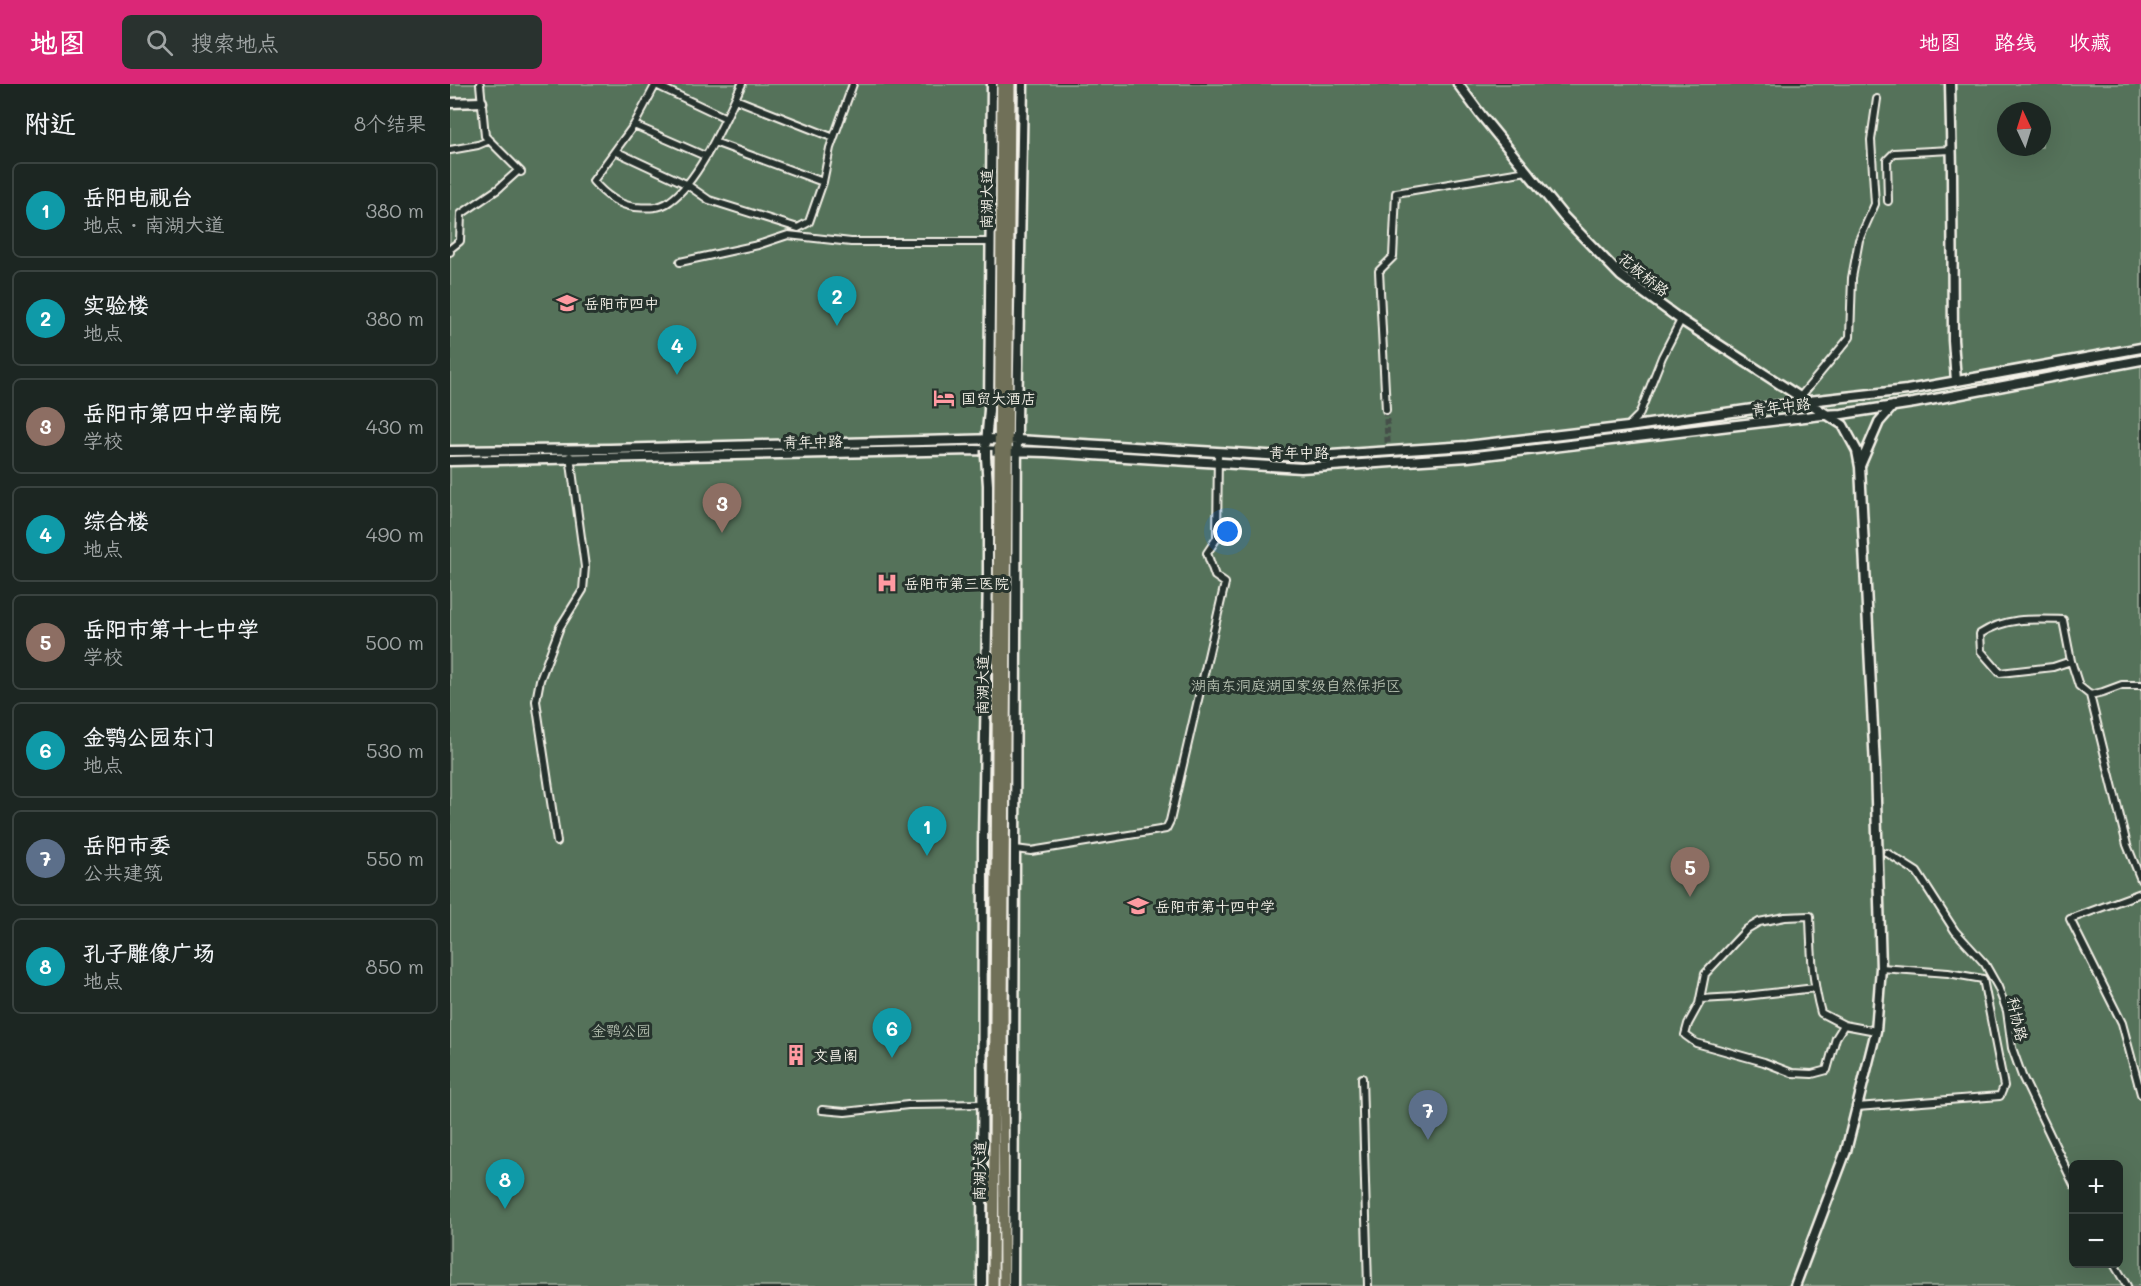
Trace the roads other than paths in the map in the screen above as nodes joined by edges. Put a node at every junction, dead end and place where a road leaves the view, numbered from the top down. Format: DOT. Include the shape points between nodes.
graph roads {
  1 [pos="480,84"];
  2 [pos="656,84"];
  3 [pos="742,84"];
  4 [pos="853,84"];
  5 [pos="992,84"];
  6 [pos="1002,84"];
  7 [pos="1010,84"];
  8 [pos="1023,84"];
  9 [pos="1458,84"];
  10 [pos="1950,84"];
  11 [pos="735,99"];
  12 [pos="1877,99"];
  13 [pos="482,102"];
  14 [pos="450,103"];
  15 [pos="726,118"];
  16 [pos="634,125"];
  17 [pos="834,138"];
  18 [pos="490,140"];
  19 [pos="714,141"];
  20 [pos="450,150"];
  21 [pos="1952,150"];
  22 [pos="615,151"];
  23 [pos="705,156"];
  24 [pos="1527,171"];
  25 [pos="823,183"];
  26 [pos="686,184"];
  27 [pos="1888,201"];
  28 [pos="990,242"];
  29 [pos="450,252"];
  30 [pos="681,262"];
  31 [pos="1681,320"];
  32 [pos="2141,348"];
  33 [pos="2141,360"];
  34 [pos="1956,381"];
  35 [pos="1805,399"];
  36 [pos="1893,406"];
  37 [pos="1386,410"];
  38 [pos="1829,415"];
  39 [pos="1628,427"];
  40 [pos="986,439"];
  41 [pos="1008,439"];
  42 [pos="450,451"];
  43 [pos="1008,451"];
  44 [pos="1218,452"];
  45 [pos="569,454"];
  46 [pos="450,461"];
  47 [pos="1218,463"];
  48 [pos="1860,467"];
  49 [pos="2071,661"];
  50 [pos="2141,685"];
  51 [pos="2090,695"];
  52 [pos="557,842"];
  53 [pos="1015,849"];
  54 [pos="1887,853"];
  55 [pos="2141,880"];
  56 [pos="2141,893"];
  57 [pos="1881,968"];
  58 [pos="1815,988"];
  59 [pos="1701,999"];
  60 [pos="1844,1025"];
  61 [pos="1876,1032"];
  62 [pos="1362,1078"];
  63 [pos="2141,1094"];
  64 [pos="984,1104"];
  65 [pos="1857,1107"];
  66 [pos="822,1110"];
  67 [pos="2069,1176"];
  68 [pos="2117,1268"];
  69 [pos="982,1286"];
  70 [pos="993,1286"];
  71 [pos="1004,1286"];
  72 [pos="1013,1286"];
  73 [pos="1368,1286"];
  74 [pos="1796,1286"];
  75 [pos="2127,1286"];
  1 -- 13 [label="street"];
  2 -- 15 [label="street"];
  2 -- 16 [label="street"];
  3 -- 11 [label="street"];
  4 -- 17 [label="street"];
  5 -- 28 [label="main road"];
  6 -- 41 [label="main road, 南湖大道"];
  7 -- 41 [label="main road, 南湖大道"];
  8 -- 41 [label="main road"];
  9 -- 24 [label="main road, 花板桥路"];
  10 -- 21 [label="main road"];
  11 -- 15 [label="street"];
  11 -- 17 [label="street"];
  12 -- 35 [label="street" via="1870,141 1875,204 1858,240 1850,337"];
  13 -- 14 [label="main road"];
  13 -- 18 [label="street" via="485,136"];
  15 -- 19 [label="street"];
  16 -- 22 [label="street"];
  16 -- 23 [label="street"];
  17 -- 25 [label="street"];
  18 -- 20 [label="street"];
  18 -- 29 [label="street" via="520,171 461,214 460,241"];
  19 -- 23 [label="street"];
  19 -- 25 [label="street"];
  21 -- 27 [label="street" via="1894,153 1887,160"];
  21 -- 34 [label="main road"];
  22 -- 26 [label="street"];
  22 -- 26 [label="street" via="593,181 604,194 625,206 651,209 670,202"];
  23 -- 26 [label="street"];
  24 -- 31 [label="main road, 花板桥路" via="1564,217 1621,276"];
  24 -- 37 [label="street" via="1396,193 1393,257 1379,271"];
  25 -- 26 [label="street" via="809,222 798,228 709,200"];
  28 -- 30 [label="street" via="851,242 788,235"];
  28 -- 40 [label="main road"];
  31 -- 35 [label="main road, 花板桥路"];
  31 -- 39 [label="street" via="1639,416"];
  32 -- 34 [label="main road, 青年中路"];
  33 -- 36 [label="main road, 青年中路"];
  34 -- 35 [label="main road, 青年中路" via="1908,390"];
  35 -- 38 [label="main road, 花板桥路"];
  35 -- 39 [label="main road, 青年中路"];
  36 -- 38 [label="main road, 青年中路"];
  36 -- 48 [label="main road" via="1879,422"];
  38 -- 47 [label="main road, 青年中路" via="1468,457 1301,468"];
  38 -- 48 [label="main road, 花板桥路" via="1843,425 1857,451"];
  39 -- 44 [label="main road, 青年中路" via="1467,446 1301,457"];
  40 -- 41 [label="main road, 青年中路"];
  40 -- 45 [label="main road, 青年中路"];
  40 -- 64 [label="main road"];
  41 -- 43 [label="main road, 南湖大道"];
  41 -- 43 [label="main road"];
  41 -- 44 [label="main road, 青年中路"];
  42 -- 45 [label="main road, 青年中路"];
  43 -- 45 [label="main road, 青年中路"];
  43 -- 47 [label="main road, 青年中路"];
  43 -- 53 [label="main road"];
  43 -- 70 [label="main road, 南湖大道"];
  43 -- 71 [label="main road, 南湖大道"];
  44 -- 47 [label="street"];
  45 -- 46 [label="main road, 青年中路"];
  45 -- 52 [label="street" via="585,567 583,591 560,627 536,701"];
  47 -- 53 [label="street" via="1217,538 1207,554 1215,576 1225,583 1166,830 1031,851"];
  48 -- 57 [label="main road"];
  49 -- 49 [label="street" via="2063,620 2024,619 1994,625 1980,634 1981,651 2000,673"];
  49 -- 51 [label="street" via="2079,686"];
  50 -- 51 [label="street" via="2122,685"];
  51 -- 55 [label="street" via="2127,845"];
  53 -- 72 [label="main road"];
  54 -- 67 [label="street, 科协路" via="1917,872 1998,987 2022,1076"];
  56 -- 63 [label="street" via="2070,919 2122,1023"];
  57 -- 61 [label="main road"];
  57 -- 65 [label="street" via="1983,979 2004,1086 2000,1096"];
  58 -- 59 [label="street"];
  58 -- 59 [label="street" via="1810,916 1785,917 1759,922 1747,929 1705,975"];
  58 -- 60 [label="street" via="1821,1013"];
  59 -- 60 [label="street" via="1685,1035 1696,1043 1792,1073 1827,1070"];
  60 -- 61 [label="street"];
  61 -- 65 [label="main road"];
  62 -- 73 [label="street"];
  64 -- 66 [label="street"];
  64 -- 69 [label="main road"];
  65 -- 74 [label="main road" via="1846,1151"];
  68 -- 75 [label="street"];
}
